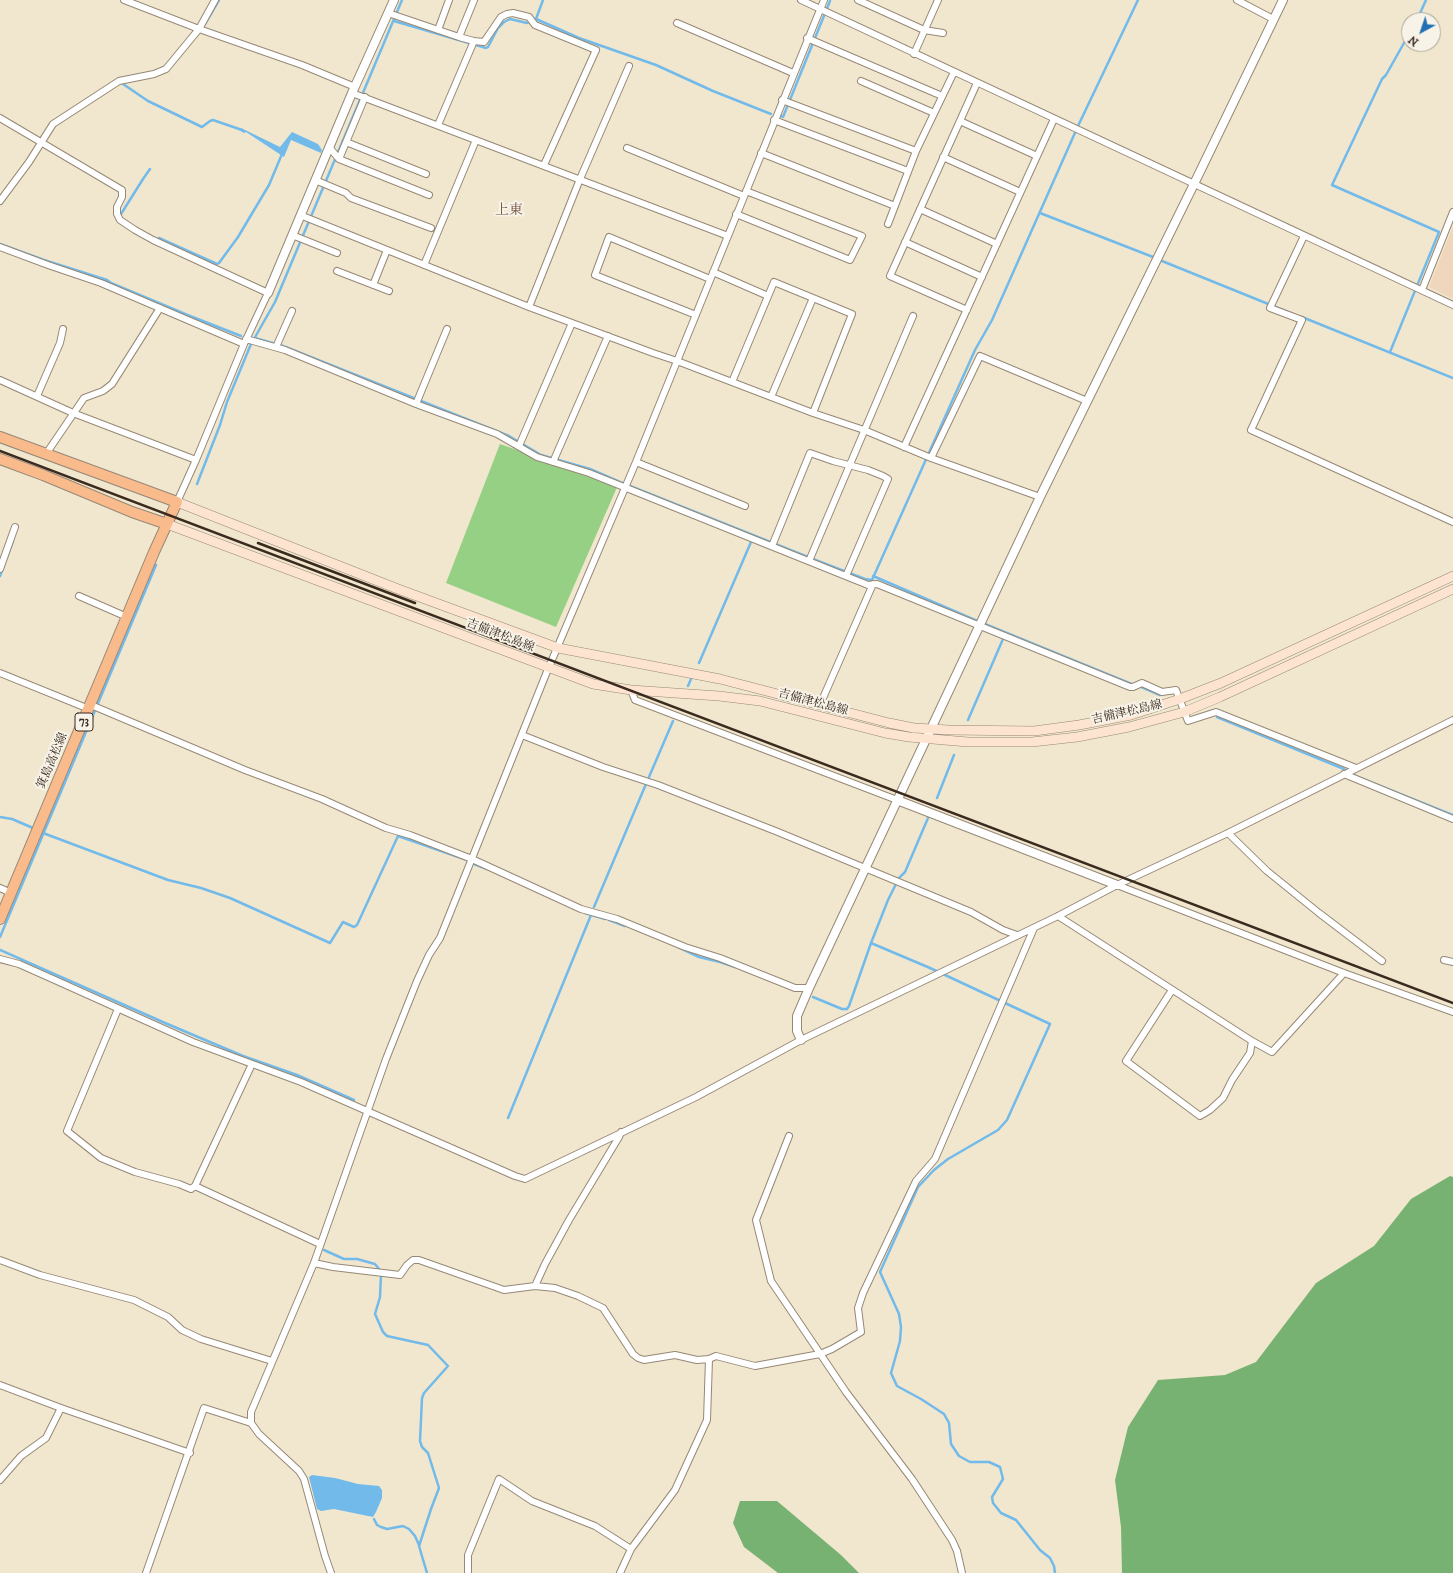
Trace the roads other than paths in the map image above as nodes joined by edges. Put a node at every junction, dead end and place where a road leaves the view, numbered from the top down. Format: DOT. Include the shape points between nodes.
graph roads {
  1 [pos="124,0"];
  2 [pos="215,0"];
  3 [pos="394,0"];
  4 [pos="449,0"];
  5 [pos="474,0"];
  6 [pos="801,0"];
  7 [pos="824,0"];
  8 [pos="858,0"];
  9 [pos="938,0"];
  10 [pos="1237,0"];
  11 [pos="1283,0"];
  12 [pos="138,3"];
  13 [pos="824,10"];
  14 [pos="394,15"];
  15 [pos="1274,19"];
  16 [pos="677,23"];
  17 [pos="199,29"];
  18 [pos="438,30"];
  19 [pos="924,30"];
  20 [pos="942,33"];
  21 [pos="459,37"];
  22 [pos="812,40"];
  23 [pos="473,44"];
  24 [pos="914,54"];
  25 [pos="629,66"];
  26 [pos="954,72"];
  27 [pos="793,73"];
  28 [pos="861,81"];
  29 [pos="977,83"];
  30 [pos="359,94"];
  31 [pos="942,96"];
  32 [pos="787,102"];
  33 [pos="934,113"];
  34 [pos="1054,119"];
  35 [pos="1,120"];
  36 [pos="774,120"];
  37 [pos="960,121"];
  38 [pos="438,125"];
  39 [pos="476,140"];
  40 [pos="346,142"];
  41 [pos="41,143"];
  42 [pos="627,148"];
  43 [pos="916,151"];
  44 [pos="761,153"];
  45 [pos="335,154"];
  46 [pos="1037,156"];
  47 [pos="944,157"];
  48 [pos="544,165"];
  49 [pos="908,171"];
  50 [pos="426,174"];
  51 [pos="580,179"];
  52 [pos="321,183"];
  53 [pos="1194,184"];
  54 [pos="1020,192"];
  55 [pos="745,193"];
  56 [pos="429,195"];
  57 [pos="0,201"];
  58 [pos="895,206"];
  59 [pos="920,208"];
  60 [pos="1453,212"];
  61 [pos="736,214"];
  62 [pos="307,218"];
  63 [pos="888,224"];
  64 [pos="431,228"];
  65 [pos="728,236"];
  66 [pos="1304,236"];
  67 [pos="298,237"];
  68 [pos="905,242"];
  69 [pos="997,244"];
  70 [pos="0,247"];
  71 [pos="387,250"];
  72 [pos="337,253"];
  73 [pos="424,265"];
  74 [pos="337,271"];
  75 [pos="713,272"];
  76 [pos="982,277"];
  77 [pos="710,279"];
  78 [pos="373,285"];
  79 [pos="1418,288"];
  80 [pos="389,292"];
  81 [pos="268,293"];
  82 [pos="768,296"];
  83 [pos="813,298"];
  84 [pos="1453,305"];
  85 [pos="529,307"];
  86 [pos="160,308"];
  87 [pos="967,310"];
  88 [pos="292,311"];
  89 [pos="696,315"];
  90 [pos="913,316"];
  91 [pos="572,323"];
  92 [pos="63,329"];
  93 [pos="447,329"];
  94 [pos="608,336"];
  95 [pos="245,342"];
  96 [pos="277,345"];
  97 [pos="678,361"];
  98 [pos="0,380"];
  99 [pos="732,382"];
  100 [pos="37,396"];
  101 [pos="771,397"];
  102 [pos="417,401"];
  103 [pos="1087,401"];
  104 [pos="73,412"];
  105 [pos="813,413"];
  106 [pos="864,430"];
  107 [pos="0,437"];
  108 [pos="520,444"];
  109 [pos="904,447"];
  110 [pos="46,454"];
  111 [pos="928,457"];
  112 [pos="0,459"];
  113 [pos="554,459"];
  114 [pos="196,460"];
  115 [pos="636,462"];
  116 [pos="849,465"];
  117 [pos="626,486"];
  118 [pos="1040,498"];
  119 [pos="177,502"];
  120 [pos="745,506"];
  121 [pos="1453,522"];
  122 [pos="167,524"];
  123 [pos="15,527"];
  124 [pos="773,544"];
  125 [pos="810,559"];
  126 [pos="0,569"];
  127 [pos="847,574"];
  128 [pos="1453,576"];
  129 [pos="873,584"];
  130 [pos="1453,589"];
  131 [pos="79,596"];
  132 [pos="127,617"];
  133 [pos="980,623"];
  134 [pos="558,648"];
  135 [pos="549,668"];
  136 [pos="0,673"];
  137 [pos="631,690"];
  138 [pos="824,698"];
  139 [pos="1180,699"];
  140 [pos="93,707"];
  141 [pos="1184,712"];
  142 [pos="1453,720"];
  143 [pos="932,729"];
  144 [pos="522,735"];
  145 [pos="927,739"];
  146 [pos="1349,772"];
  147 [pos="897,800"];
  148 [pos="1453,819"];
  149 [pos="1228,833"];
  150 [pos="472,859"];
  151 [pos="865,869"];
  152 [pos="1117,885"];
  153 [pos="0,888"];
  154 [pos="11,893"];
  155 [pos="1058,916"];
  156 [pos="0,919"];
  157 [pos="1034,928"];
  158 [pos="1017,935"];
  159 [pos="0,959"];
  160 [pos="1444,960"];
  161 [pos="1382,961"];
  162 [pos="1453,962"];
  163 [pos="1344,973"];
  164 [pos="809,988"];
  165 [pos="1172,990"];
  166 [pos="118,1009"];
  167 [pos="1453,1012"];
  168 [pos="801,1040"];
  169 [pos="1252,1041"];
  170 [pos="252,1064"];
  171 [pos="367,1112"];
  172 [pos="621,1132"];
  173 [pos="789,1136"];
  174 [pos="195,1186"];
  175 [pos="320,1244"];
  176 [pos="0,1260"];
  177 [pos="314,1263"];
  178 [pos="535,1286"];
  179 [pos="820,1354"];
  180 [pos="709,1359"];
  181 [pos="272,1360"];
  182 [pos="0,1385"];
  183 [pos="61,1408"];
  184 [pos="251,1423"];
  185 [pos="190,1452"];
  186 [pos="0,1480"];
  187 [pos="631,1549"];
  188 [pos="146,1573"];
  189 [pos="331,1573"];
  190 [pos="468,1573"];
  191 [pos="620,1573"];
  192 [pos="962,1573"];
  1 -- 12 [label="street"];
  2 -- 17 [label="street"];
  3 -- 14 [label="street"];
  4 -- 18 [label="street"];
  5 -- 21 [label="street"];
  6 -- 13 [label="street"];
  7 -- 13 [label="street"];
  8 -- 19 [label="street"];
  9 -- 19 [label="street"];
  10 -- 15 [label="street"];
  11 -- 15 [label="street"];
  12 -- 17 [label="street"];
  13 -- 22 [label="street"];
  13 -- 24 [label="street"];
  14 -- 18 [label="street"];
  14 -- 30 [label="street"];
  15 -- 53 [label="street"];
  16 -- 27 [label="street"];
  17 -- 30 [label="street" via="302,64"];
  17 -- 41 [label="street" via="166,69 119,81 54,124"];
  18 -- 21 [label="street"];
  19 -- 20 [label="street"];
  19 -- 24 [label="street"];
  21 -- 23 [label="street"];
  22 -- 27 [label="street"];
  22 -- 31 [label="street"];
  23 -- 38 [label="street"];
  23 -- 48 [label="street" via="484,42 501,17 513,13 529,17 535,25 596,50"];
  24 -- 26 [label="street"];
  25 -- 51 [label="street"];
  26 -- 29 [label="street"];
  26 -- 31 [label="street"];
  27 -- 32 [label="street"];
  28 -- 33 [label="street"];
  29 -- 34 [label="street"];
  29 -- 37 [label="street"];
  30 -- 38 [label="street"];
  30 -- 40 [label="street"];
  30 -- 45 [label="street"];
  31 -- 33 [label="street"];
  32 -- 36 [label="street"];
  32 -- 43 [label="street"];
  33 -- 43 [label="street"];
  34 -- 46 [label="street"];
  34 -- 53 [label="street"];
  35 -- 41 [label="street"];
  36 -- 44 [label="street"];
  36 -- 49 [label="street"];
  37 -- 46 [label="street"];
  37 -- 47 [label="street"];
  38 -- 39 [label="street"];
  39 -- 48 [label="street"];
  39 -- 73 [label="street"];
  40 -- 45 [label="street"];
  40 -- 50 [label="street"];
  41 -- 57 [label="street"];
  41 -- 81 [label="street" via="122,190 117,214 120,220 135,230"];
  42 -- 55 [label="street"];
  43 -- 49 [label="street"];
  44 -- 55 [label="street"];
  44 -- 58 [label="street"];
  45 -- 52 [label="street"];
  45 -- 56 [label="street"];
  46 -- 54 [label="street"];
  47 -- 54 [label="street"];
  47 -- 59 [label="street"];
  48 -- 51 [label="street"];
  49 -- 58 [label="street"];
  51 -- 65 [label="street"];
  51 -- 85 [label="street"];
  52 -- 62 [label="street"];
  52 -- 64 [label="street" via="346,193 351,198"];
  53 -- 66 [label="street"];
  53 -- 103 [label="street"];
  54 -- 69 [label="street"];
  55 -- 61 [label="street"];
  55 -- 61 [label="street" via="862,236 850,260"];
  58 -- 63 [label="street"];
  59 -- 68 [label="street"];
  59 -- 69 [label="street"];
  60 -- 79 [label="street"];
  61 -- 65 [label="street"];
  62 -- 67 [label="street"];
  62 -- 71 [label="street"];
  65 -- 75 [label="street"];
  66 -- 79 [label="street"];
  66 -- 121 [label="street" via="1270,308 1302,320 1251,430"];
  67 -- 72 [label="street"];
  67 -- 81 [label="street"];
  68 -- 76 [label="street"];
  68 -- 87 [label="street" via="890,276"];
  69 -- 76 [label="street"];
  70 -- 86 [label="street" via="101,283"];
  71 -- 73 [label="street"];
  71 -- 78 [label="street"];
  73 -- 85 [label="street"];
  74 -- 78 [label="street"];
  75 -- 77 [label="street"];
  75 -- 82 [label="street"];
  76 -- 87 [label="street"];
  77 -- 89 [label="street"];
  77 -- 89 [label="street" via="609,237 595,275"];
  78 -- 80 [label="street"];
  79 -- 84 [label="street"];
  81 -- 95 [label="street"];
  82 -- 83 [label="street" via="774,282"];
  82 -- 99 [label="street"];
  83 -- 101 [label="street"];
  83 -- 105 [label="street" via="852,314"];
  85 -- 91 [label="street"];
  86 -- 95 [label="street"];
  86 -- 104 [label="street" via="112,384 103,391 84,398"];
  87 -- 109 [label="street"];
  88 -- 96 [label="street"];
  89 -- 97 [label="street"];
  90 -- 106 [label="street"];
  91 -- 94 [label="street"];
  91 -- 108 [label="street"];
  92 -- 100 [label="street" via="60,343"];
  93 -- 102 [label="street"];
  94 -- 97 [label="street"];
  94 -- 113 [label="street"];
  95 -- 96 [label="street"];
  95 -- 114 [label="street"];
  96 -- 102 [label="street"];
  97 -- 99 [label="street"];
  97 -- 115 [label="street"];
  98 -- 100 [label="street"];
  99 -- 101 [label="street"];
  100 -- 104 [label="street"];
  101 -- 105 [label="street"];
  102 -- 108 [label="street"];
  103 -- 111 [label="street" via="980,356"];
  103 -- 118 [label="street"];
  104 -- 110 [label="street"];
  104 -- 114 [label="street"];
  105 -- 106 [label="street"];
  106 -- 109 [label="street"];
  106 -- 116 [label="street"];
  107 -- 110 [label="main road"];
  108 -- 113 [label="street" via="537,457"];
  109 -- 111 [label="street"];
  110 -- 119 [label="main road"];
  111 -- 118 [label="street"];
  112 -- 122 [label="main road"];
  113 -- 117 [label="street"];
  114 -- 119 [label="street"];
  115 -- 117 [label="street"];
  115 -- 120 [label="street"];
  116 -- 124 [label="street" via="810,453"];
  116 -- 125 [label="street"];
  116 -- 127 [label="street" via="888,478"];
  117 -- 124 [label="street"];
  117 -- 134 [label="street"];
  118 -- 133 [label="street"];
  119 -- 122 [label="main road, 箕島高松線 / 73"];
  119 -- 134 [label="main road, 吉備津松島線" via="398,589"];
  122 -- 132 [label="main road, 箕島高松線 / 73"];
  122 -- 135 [label="main road, 吉備津松島線"];
  123 -- 126 [label="street"];
  124 -- 125 [label="street"];
  125 -- 127 [label="street"];
  127 -- 129 [label="street" via="868,585"];
  128 -- 139 [label="main road, 吉備津松島線" via="1221,683"];
  129 -- 133 [label="street"];
  129 -- 138 [label="street"];
  130 -- 141 [label="main road, 吉備津松島線"];
  131 -- 132 [label="street"];
  132 -- 140 [label="main road, 箕島高松線 / 73"];
  133 -- 139 [label="street" via="1130,687 1142,683 1162,692 1176,690"];
  133 -- 143 [label="street"];
  134 -- 135 [label="street"];
  134 -- 143 [label="main road, 吉備津松島線" via="720,679 889,723"];
  135 -- 137 [label="main road, 吉備津松島線" via="593,684"];
  135 -- 144 [label="street"];
  136 -- 140 [label="street"];
  137 -- 145 [label="main road, 吉備津松島線" via="720,696 760,702 885,733"];
  137 -- 147 [label="street" via="635,700"];
  139 -- 141 [label="street"];
  139 -- 143 [label="main road, 吉備津松島線" via="1131,715 1079,725 1034,730"];
  140 -- 150 [label="street" via="322,799 386,828"];
  140 -- 154 [label="main road, 箕島高松線 / 73"];
  141 -- 145 [label="main road, 吉備津松島線" via="1129,727 1032,742"];
  141 -- 146 [label="street" via="1188,721 1216,712"];
  142 -- 146 [label="street"];
  143 -- 145 [label="street"];
  144 -- 150 [label="street"];
  144 -- 151 [label="street" via="672,791"];
  145 -- 147 [label="street"];
  146 -- 148 [label="street"];
  146 -- 149 [label="street"];
  147 -- 151 [label="street"];
  147 -- 152 [label="street"];
  149 -- 152 [label="street"];
  149 -- 161 [label="street" via="1279,880"];
  150 -- 164 [label="street" via="581,909 617,919 795,988"];
  150 -- 171 [label="street" via="440,938 417,981"];
  151 -- 158 [label="street" via="971,912"];
  151 -- 164 [label="street"];
  152 -- 155 [label="street"];
  152 -- 163 [label="street"];
  153 -- 154 [label="street"];
  154 -- 156 [label="main road, 箕島高松線 / 73"];
  155 -- 157 [label="street"];
  155 -- 165 [label="street"];
  157 -- 158 [label="street"];
  157 -- 179 [label="street" via="934,1159 916,1181 863,1293 858,1308 861,1332"];
  158 -- 168 [label="street"];
  159 -- 166 [label="street" via="19,964"];
  160 -- 162 [label="street"];
  163 -- 167 [label="street"];
  163 -- 169 [label="street" via="1272,1052"];
  164 -- 168 [label="street" via="797,1016 796,1031"];
  165 -- 169 [label="street"];
  165 -- 169 [label="street" via="1126,1061 1200,1116 1223,1098 1250,1053"];
  166 -- 170 [label="street" via="193,1042"];
  166 -- 174 [label="street" via="67,1131 101,1158 135,1172 190,1189"];
  168 -- 172 [label="street" via="696,1097"];
  170 -- 171 [label="street" via="301,1082"];
  170 -- 174 [label="street"];
  171 -- 172 [label="street" via="525,1179"];
  171 -- 175 [label="street"];
  172 -- 178 [label="street" via="569,1220"];
  173 -- 179 [label="street" via="756,1220 771,1281"];
  174 -- 175 [label="street"];
  175 -- 177 [label="street"];
  176 -- 181 [label="street" via="40,1275 134,1300 168,1317 182,1330 201,1340"];
  177 -- 178 [label="street" via="400,1275 406,1265 413,1260 419,1260 504,1290"];
  177 -- 181 [label="street"];
  178 -- 180 [label="street" via="555,1288 603,1308 638,1358 644,1360 675,1355 697,1360"];
  179 -- 180 [label="street" via="755,1366 716,1356"];
  179 -- 192 [label="street" via="912,1479 948,1534 957,1551"];
  180 -- 187 [label="street" via="707,1420 675,1490"];
  181 -- 184 [label="street" via="251,1412"];
  182 -- 183 [label="street"];
  183 -- 185 [label="street"];
  183 -- 186 [label="street" via="46,1438 21,1456"];
  184 -- 185 [label="street" via="204,1408"];
  184 -- 189 [label="street" via="304,1479"];
  185 -- 188 [label="street"];
  187 -- 190 [label="street" via="595,1526 532,1501 499,1479 468,1555"];
  187 -- 191 [label="street"];
}
